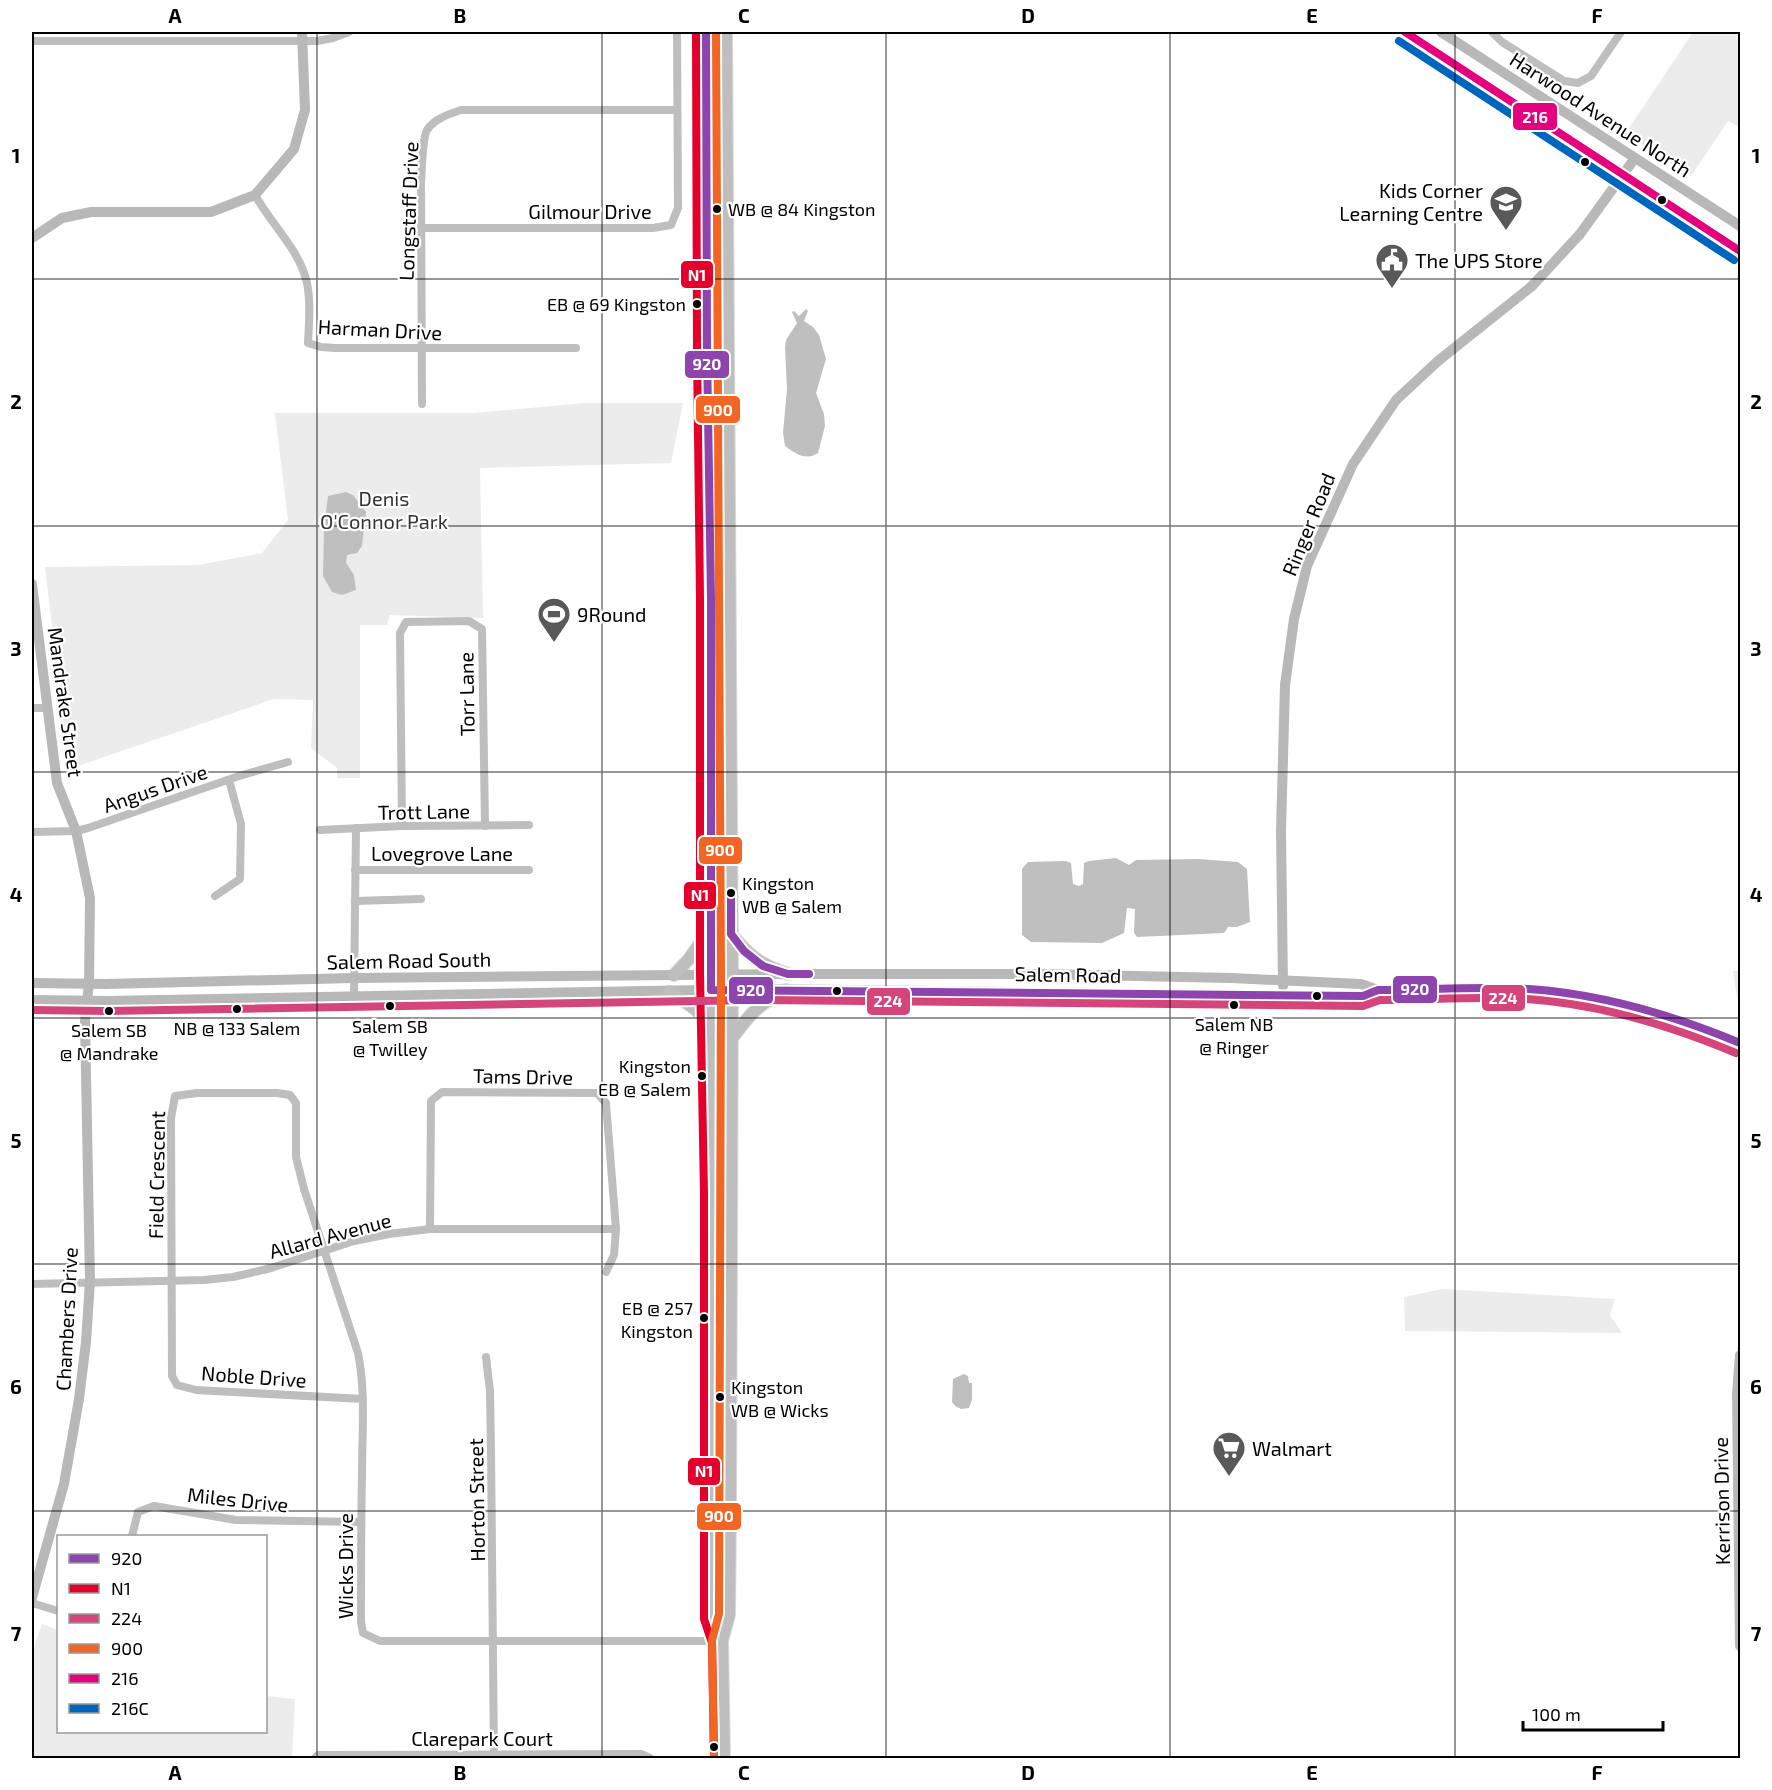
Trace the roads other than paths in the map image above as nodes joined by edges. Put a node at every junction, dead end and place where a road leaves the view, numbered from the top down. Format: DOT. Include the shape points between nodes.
graph roads {
  1 [pos="349,32"];
  2 [pos="677,32"];
  3 [pos="706,32"];
  4 [pos="726,32"];
  5 [pos="1405,32"];
  6 [pos="1441,32"];
  7 [pos="1492,32"];
  8 [pos="1621,32"];
  9 [pos="302,36"];
  10 [pos="32,41"];
  11 [pos="676,110"];
  12 [pos="1635,158"];
  13 [pos="1622,176"];
  14 [pos="255,195"];
  15 [pos="1740,226"];
  16 [pos="423,228"];
  17 [pos="32,236"];
  18 [pos="1740,251"];
  19 [pos="576,348"];
  20 [pos="421,349"];
  21 [pos="422,404"];
  22 [pos="32,586"];
  23 [pos="32,708"];
  24 [pos="48,708"];
  25 [pos="288,762"];
  26 [pos="228,780"];
  27 [pos="529,825"];
  28 [pos="402,826"];
  29 [pos="485,826"];
  30 [pos="356,828"];
  31 [pos="320,830"];
  32 [pos="76,831"];
  33 [pos="32,832"];
  34 [pos="355,870"];
  35 [pos="529,870"];
  36 [pos="215,896"];
  37 [pos="421,899"];
  38 [pos="356,901"];
  39 [pos="711,928"];
  40 [pos="731,934"];
  41 [pos="711,974"];
  42 [pos="788,974"];
  43 [pos="674,975"];
  44 [pos="732,975"];
  45 [pos="354,978"];
  46 [pos="1284,980"];
  47 [pos="32,983"];
  48 [pos="89,983"];
  49 [pos="757,989"];
  50 [pos="711,990"];
  51 [pos="786,990"];
  52 [pos="1378,990"];
  53 [pos="731,991"];
  54 [pos="669,992"];
  55 [pos="1283,995"];
  56 [pos="354,996"];
  57 [pos="32,1000"];
  58 [pos="87,1000"];
  59 [pos="711,1032"];
  60 [pos="730,1041"];
  61 [pos="1740,1043"];
  62 [pos="430,1229"];
  63 [pos="616,1229"];
  64 [pos="325,1251"];
  65 [pos="606,1272"];
  66 [pos="90,1281"];
  67 [pos="172,1281"];
  68 [pos="32,1284"];
  69 [pos="1740,1355"];
  70 [pos="486,1358"];
  71 [pos="363,1400"];
  72 [pos="362,1522"];
  73 [pos="132,1535"];
  74 [pos="32,1598"];
  75 [pos="32,1603"];
  76 [pos="57,1611"];
  77 [pos="494,1641"];
  78 [pos="722,1641"];
  79 [pos="1740,1646"];
  80 [pos="494,1756"];
  81 [pos="315,1758"];
  82 [pos="650,1758"];
  83 [pos="724,1758"];
  1 -- 9 [label="street" via="317,41"];
  2 -- 11 [label="street, Gilmour Drive"];
  3 -- 39 [label="main road"];
  4 -- 40 [label="main road"];
  5 -- 13 [label="main road, Harwood Avenue North"];
  6 -- 12 [label="main road, Harwood Avenue North"];
  7 -- 8 [label="street" via="1564,81 1578,83 1591,76"];
  9 -- 10 [label="street"];
  9 -- 14 [label="main road" via="305,110 294,148"];
  11 -- 16 [label="street, Longstaff Drive" via="483,109 444,115 427,130 423,152"];
  11 -- 16 [label="street, Gilmour Drive" via="678,208 671,225"];
  12 -- 13 [label="main road, Ringer Road"];
  12 -- 15 [label="main road, Harwood Avenue North"];
  13 -- 18 [label="main road, Harwood Avenue North"];
  13 -- 46 [label="main road, Ringer Road" via="1580,234 1532,286 1396,400 1353,464 1307,566 1294,619 1285,685 1281,831"];
  14 -- 17 [label="main road" via="211,212 91,212 62,218"];
  14 -- 20 [label="street, Harman Drive" via="300,262 307,283 308,343 321,347"];
  16 -- 20 [label="street, Longstaff Drive"];
  19 -- 20 [label="street, Harman Drive"];
  20 -- 21 [label="street, Longstaff Drive"];
  22 -- 24 [label="main road, Mandrake Street"];
  23 -- 24 [label="street"];
  24 -- 32 [label="main road, Mandrake Street" via="57,783"];
  25 -- 26 [label="street, Angus Drive"];
  26 -- 32 [label="street, Angus Drive"];
  26 -- 36 [label="street" via="241,824 240,879"];
  27 -- 29 [label="street, Trott Lane"];
  28 -- 29 [label="street, Trott Lane"];
  28 -- 29 [label="street, Torr Lane" via="400,633 406,622 469,621 482,629"];
  28 -- 30 [label="street, Trott Lane"];
  30 -- 31 [label="street, Trott Lane"];
  30 -- 34 [label="street"];
  32 -- 33 [label="street, Angus Drive"];
  32 -- 48 [label="main road, Mandrake Street" via="90,898"];
  34 -- 35 [label="street, Lovegrove Lane"];
  34 -- 38 [label="street"];
  37 -- 38 [label="street"];
  38 -- 45 [label="street"];
  39 -- 41 [label="main road"];
  39 -- 43 [label="main road"];
  40 -- 42 [label="main road" via="744,951 764,966"];
  40 -- 44 [label="main road"];
  41 -- 43 [label="main road, Salem Road South"];
  41 -- 44 [label="main road, Salem Road South"];
  41 -- 50 [label="main road"];
  42 -- 44 [label="main road, Salem Road South"];
  42 -- 46 [label="main road, Salem Road"];
  43 -- 45 [label="main road, Salem Road South"];
  44 -- 53 [label="main road"];
  45 -- 48 [label="main road, Salem Road South"];
  45 -- 56 [label="street"];
  46 -- 52 [label="main road, Salem Road" via="1361,984"];
  46 -- 55 [label="main road, Ringer Road"];
  47 -- 48 [label="main road, Salem Road South"];
  48 -- 58 [label="main road, Mandrake Street"];
  49 -- 51 [label="main road, Salem Road"];
  49 -- 53 [label="main road, Salem Road South"];
  50 -- 53 [label="main road, Salem Road South"];
  50 -- 54 [label="main road, Salem Road South"];
  50 -- 59 [label="main road"];
  51 -- 55 [label="main road, Salem Road"];
  51 -- 60 [label="main road" via="749,1015"];
  52 -- 55 [label="main road, Salem Road" via="1363,996"];
  52 -- 61 [label="main road, Salem Road" via="1529,989 1682,1019"];
  53 -- 60 [label="main road"];
  54 -- 56 [label="main road, Salem Road South"];
  54 -- 59 [label="main road" via="705,1017"];
  56 -- 58 [label="main road, Salem Road South"];
  57 -- 58 [label="main road, Salem Road South"];
  58 -- 66 [label="main road, Chambers Drive"];
  59 -- 78 [label="main road" via="714,1619"];
  60 -- 78 [label="main road" via="729,1615"];
  62 -- 63 [label="street, Allard Avenue"];
  62 -- 63 [label="street, Tams Drive" via="431,1101 442,1092 597,1093 606,1103"];
  62 -- 64 [label="street, Allard Avenue" via="389,1233"];
  63 -- 65 [label="street, Tams Drive" via="614,1255"];
  64 -- 67 [label="street, Allard Avenue" via="233,1277"];
  64 -- 67 [label="street, Field Crescent" via="296,1157 296,1103 290,1095 175,1096 171,1118"];
  64 -- 71 [label="street, Wicks Drive" via="358,1353"];
  66 -- 67 [label="street, Allard Avenue"];
  66 -- 68 [label="street, Allard Avenue"];
  66 -- 74 [label="main road, Chambers Drive" via="79,1399 64,1484"];
  67 -- 71 [label="street, Noble Drive" via="172,1376 177,1385 196,1390"];
  69 -- 79 [label="main road, Kerrison Drive"];
  70 -- 77 [label="street, Horton Street" via="490,1391"];
  71 -- 72 [label="street, Wicks Drive"];
  72 -- 73 [label="street, Miles Drive" via="236,1520 154,1506 138,1512"];
  72 -- 77 [label="street, Wicks Drive" via="363,1633 380,1641"];
  75 -- 76 [label="street"];
  77 -- 78 [label="street, Wicks Drive"];
  77 -- 80 [label="street, Horton Street"];
  78 -- 83 [label="main road"];
  80 -- 81 [label="street, Clarepark Court"];
  80 -- 82 [label="street, Clarepark Court" via="641,1754"];
}
